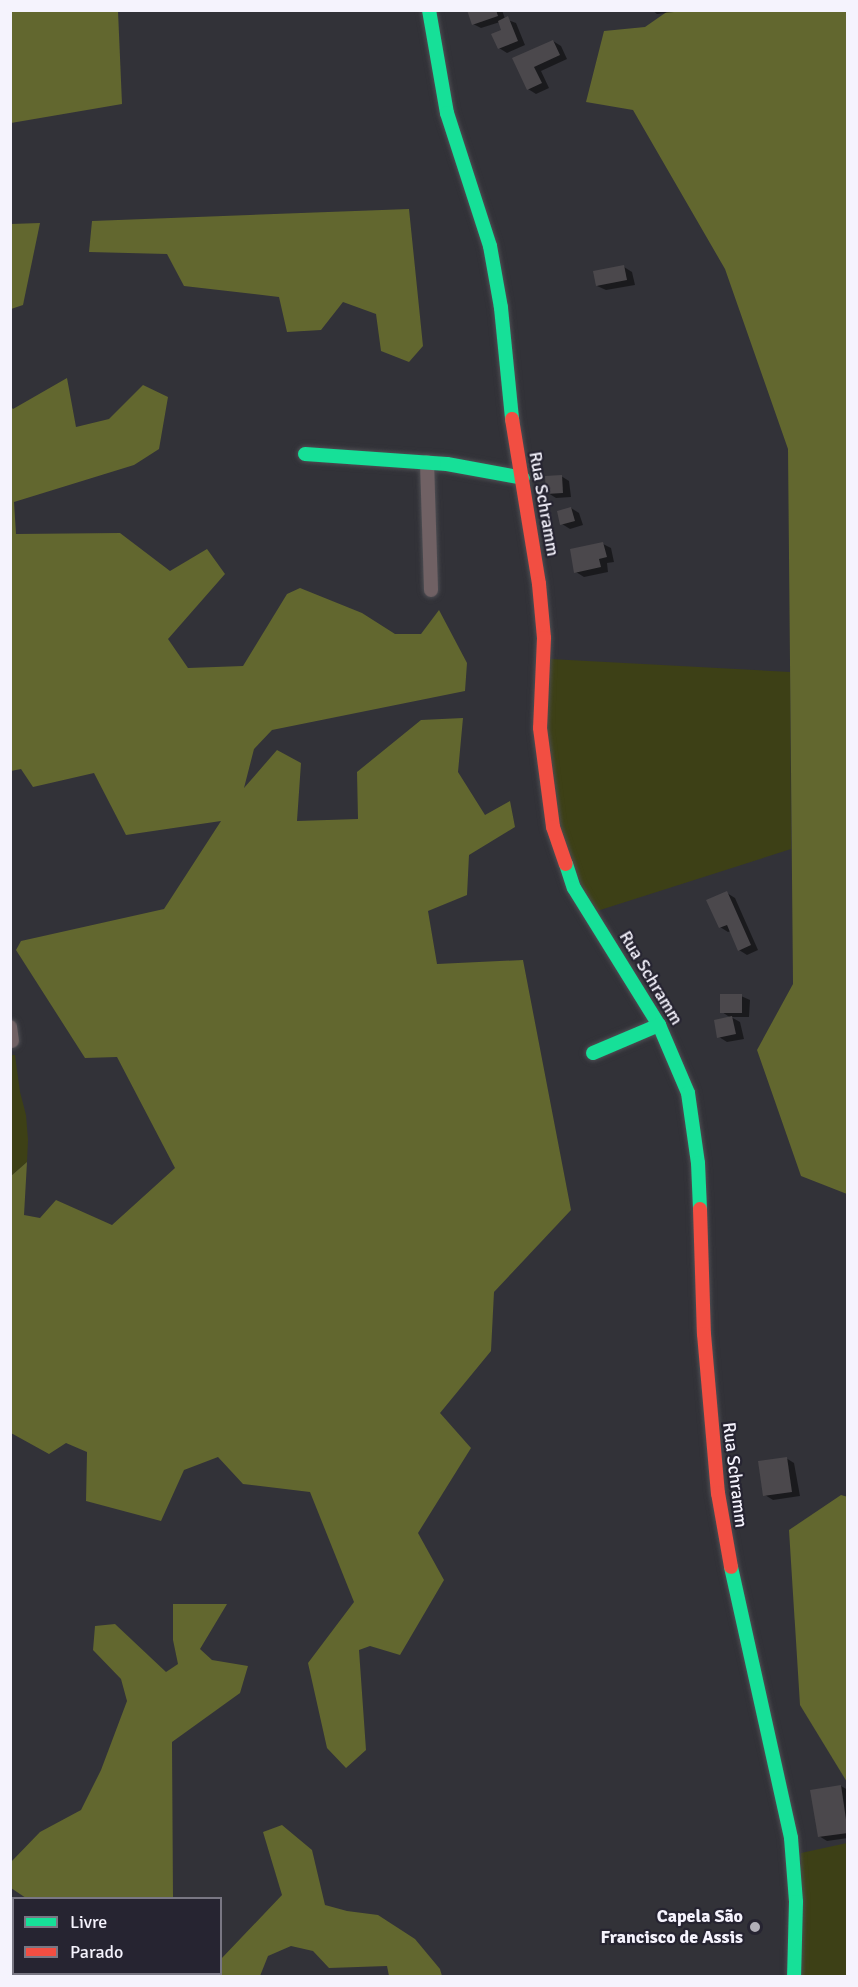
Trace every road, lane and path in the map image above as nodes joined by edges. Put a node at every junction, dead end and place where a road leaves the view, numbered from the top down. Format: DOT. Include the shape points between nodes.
graph roads {
  1 [pos="429,10"];
  2 [pos="305,454"];
  3 [pos="427,462"];
  4 [pos="523,478"];
  5 [pos="431,590"];
  6 [pos="659,1025"];
  7 [pos="593,1053"];
  8 [pos="794,1977"];
  1 -- 4 [label="street, Rua Schramm" via="447,113 490,246"];
  2 -- 3 [label="street"];
  3 -- 4 [label="street"];
  3 -- 5 [label="street"];
  4 -- 6 [label="street, Rua Schramm" via="544,638 540,728 553,827 574,888"];
  6 -- 7 [label="street"];
  6 -- 8 [label="street, Rua Schramm" via="688,1093 694,1129 717,1493 791,1838 796,1902"];
}
